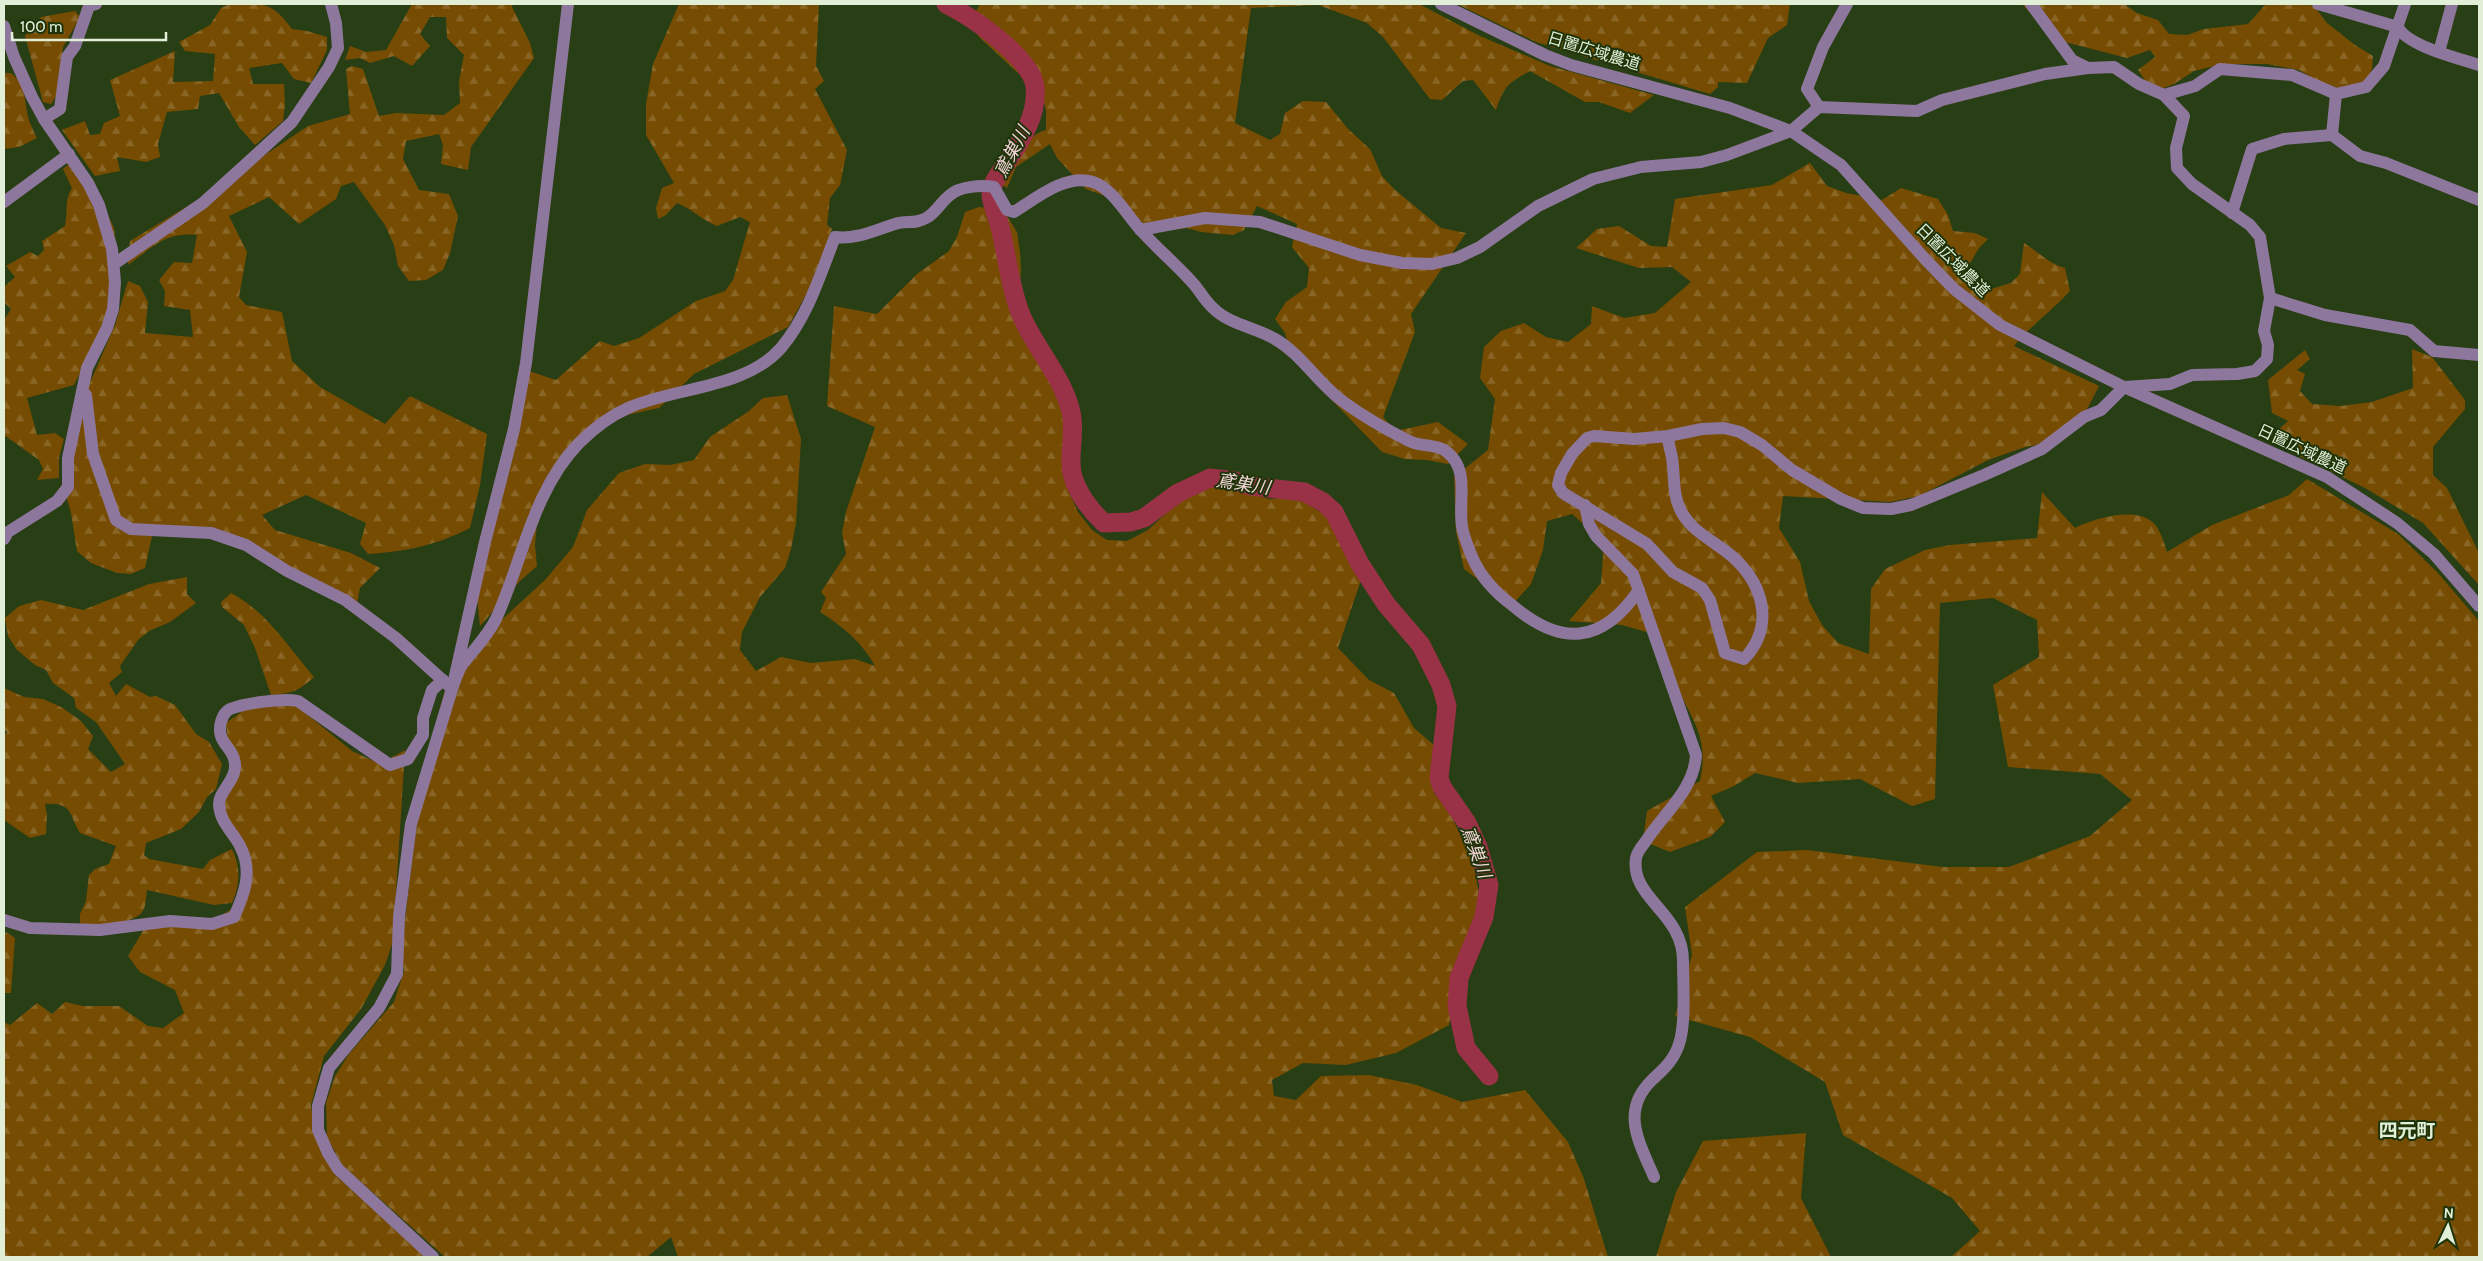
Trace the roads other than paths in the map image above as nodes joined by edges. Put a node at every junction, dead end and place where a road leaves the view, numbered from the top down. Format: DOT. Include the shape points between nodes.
graph roads {
  1 [pos="96,4"];
  2 [pos="331,4"];
  3 [pos="568,4"];
  4 [pos="1441,4"];
  5 [pos="1847,4"];
  6 [pos="2031,4"];
  7 [pos="2318,4"];
  8 [pos="2405,4"];
  9 [pos="2452,4"];
  10 [pos="4,26"];
  11 [pos="2398,27"];
  12 [pos="2439,52"];
  13 [pos="2479,65"];
  14 [pos="2088,68"];
  15 [pos="2336,94"];
  16 [pos="2164,96"];
  17 [pos="1819,107"];
  18 [pos="44,119"];
  19 [pos="1791,131"];
  20 [pos="2332,135"];
  21 [pos="68,154"];
  22 [pos="2479,200"];
  23 [pos="4,202"];
  24 [pos="2232,213"];
  25 [pos="1140,230"];
  26 [pos="114,264"];
  27 [pos="2270,298"];
  28 [pos="2479,355"];
  29 [pos="84,383"];
  30 [pos="2124,387"];
  31 [pos="1668,436"];
  32 [pos="1585,505"];
  33 [pos="4,539"];
  34 [pos="1640,590"];
  35 [pos="2479,606"];
  36 [pos="447,684"];
  37 [pos="4,920"];
  38 [pos="1654,1177"];
  39 [pos="433,1257"];
  1 -- 18 [label="street" via="90,6 75,46 67,57 60,109"];
  2 -- 26 [label="street" via="338,48 329,68 292,122 203,203"];
  3 -- 36 [label="street" via="526,363 514,429"];
  4 -- 19 [label="street, 日置広域農道" via="1571,65 1730,108"];
  5 -- 17 [label="street" via="1823,47 1807,90"];
  6 -- 14 [label="street" via="2072,60"];
  7 -- 11 [label="street"];
  8 -- 11 [label="street"];
  9 -- 12 [label="street"];
  10 -- 18 [label="street" via="14,56"];
  11 -- 12 [label="street" via="2401,34"];
  11 -- 15 [label="street" via="2384,66 2366,87"];
  12 -- 13 [label="street"];
  14 -- 16 [label="street" via="2114,68"];
  14 -- 17 [label="street" via="2009,82 1942,100 1917,111"];
  15 -- 16 [label="street" via="2292,75 2220,69 2195,86"];
  15 -- 20 [label="street"];
  16 -- 24 [label="street" via="2184,116 2176,148 2178,168 2192,184"];
  17 -- 19 [label="street"];
  18 -- 21 [label="street"];
  19 -- 25 [label="street" via="1701,162 1642,167 1592,179 1538,206 1480,247 1457,258 1432,264 1402,263 1360,255 1260,222 1205,218"];
  19 -- 30 [label="street, 日置広域農道" via="1841,165 1925,260 1975,306 2017,335"];
  20 -- 22 [label="street" via="2360,156"];
  20 -- 24 [label="street" via="2284,139 2252,149"];
  21 -- 23 [label="street"];
  21 -- 26 [label="street" via="88,182 99,205"];
  24 -- 27 [label="street" via="2250,225 2260,237"];
  25 -- 34 [label="street" via="1192,282 1212,308 1229,321 1274,338 1293,351 1336,396 1390,431 1412,442 1446,450 1459,464 1462,476 1462,526 1473,559 1499,595 1523,615 1548,630 1581,634 1610,623"];
  25 -- 36 [label="street" via="1103,188 1093,182 1076,181 1058,186 1014,212 1007,210 994,186 982,185 951,193 930,216 915,223 897,223 870,234 835,237 810,302 797,326 780,349 763,364 722,381 629,408 609,418 579,443 549,486 495,620 482,643"];
  26 -- 29 [label="street" via="113,309 87,368"];
  27 -- 28 [label="street" via="2325,315 2410,330 2434,351"];
  27 -- 30 [label="street" via="2264,331 2268,344 2267,359 2256,371 2192,375 2170,384"];
  29 -- 33 [label="street" via="68,458 68,487 57,501 8,532"];
  29 -- 36 [label="street" via="92,454 116,520 131,529 211,533 246,545 287,571 345,600 396,638"];
  30 -- 31 [label="street" via="2101,410 2084,417 2042,449 1911,505 1891,509 1863,508 1841,499 1792,470 1762,444 1740,432 1724,428 1702,429"];
  30 -- 35 [label="street, 日置広域農道" via="2328,476 2397,523 2434,554"];
  31 -- 32 [label="street" via="1587,438 1572,454 1558,485 1563,493"];
  31 -- 32 [label="street" via="1674,487 1681,511 1695,529 1735,559 1754,584 1760,599 1764,624 1744,659 1725,653 1710,600 1702,588 1673,572 1647,544"];
  32 -- 34 [label="street" via="1588,524 1633,574"];
  34 -- 38 [label="street" via="1646,616 1696,755 1695,768 1684,791 1636,856 1638,881 1677,931 1683,957 1680,1042 1673,1059 1644,1088 1636,1103 1634,1130"];
  36 -- 37 [label="street" via="432,690 423,718 423,735 408,759 390,765 298,701 286,698 229,709 221,718 221,735 234,759 234,776 219,802 223,822 241,848 247,874 246,892 234,917 212,924 170,921 100,930 30,928"];
  36 -- 39 [label="street" via="411,824 399,917 397,974 378,1008 329,1068 318,1106 318,1130 338,1169"];
}
